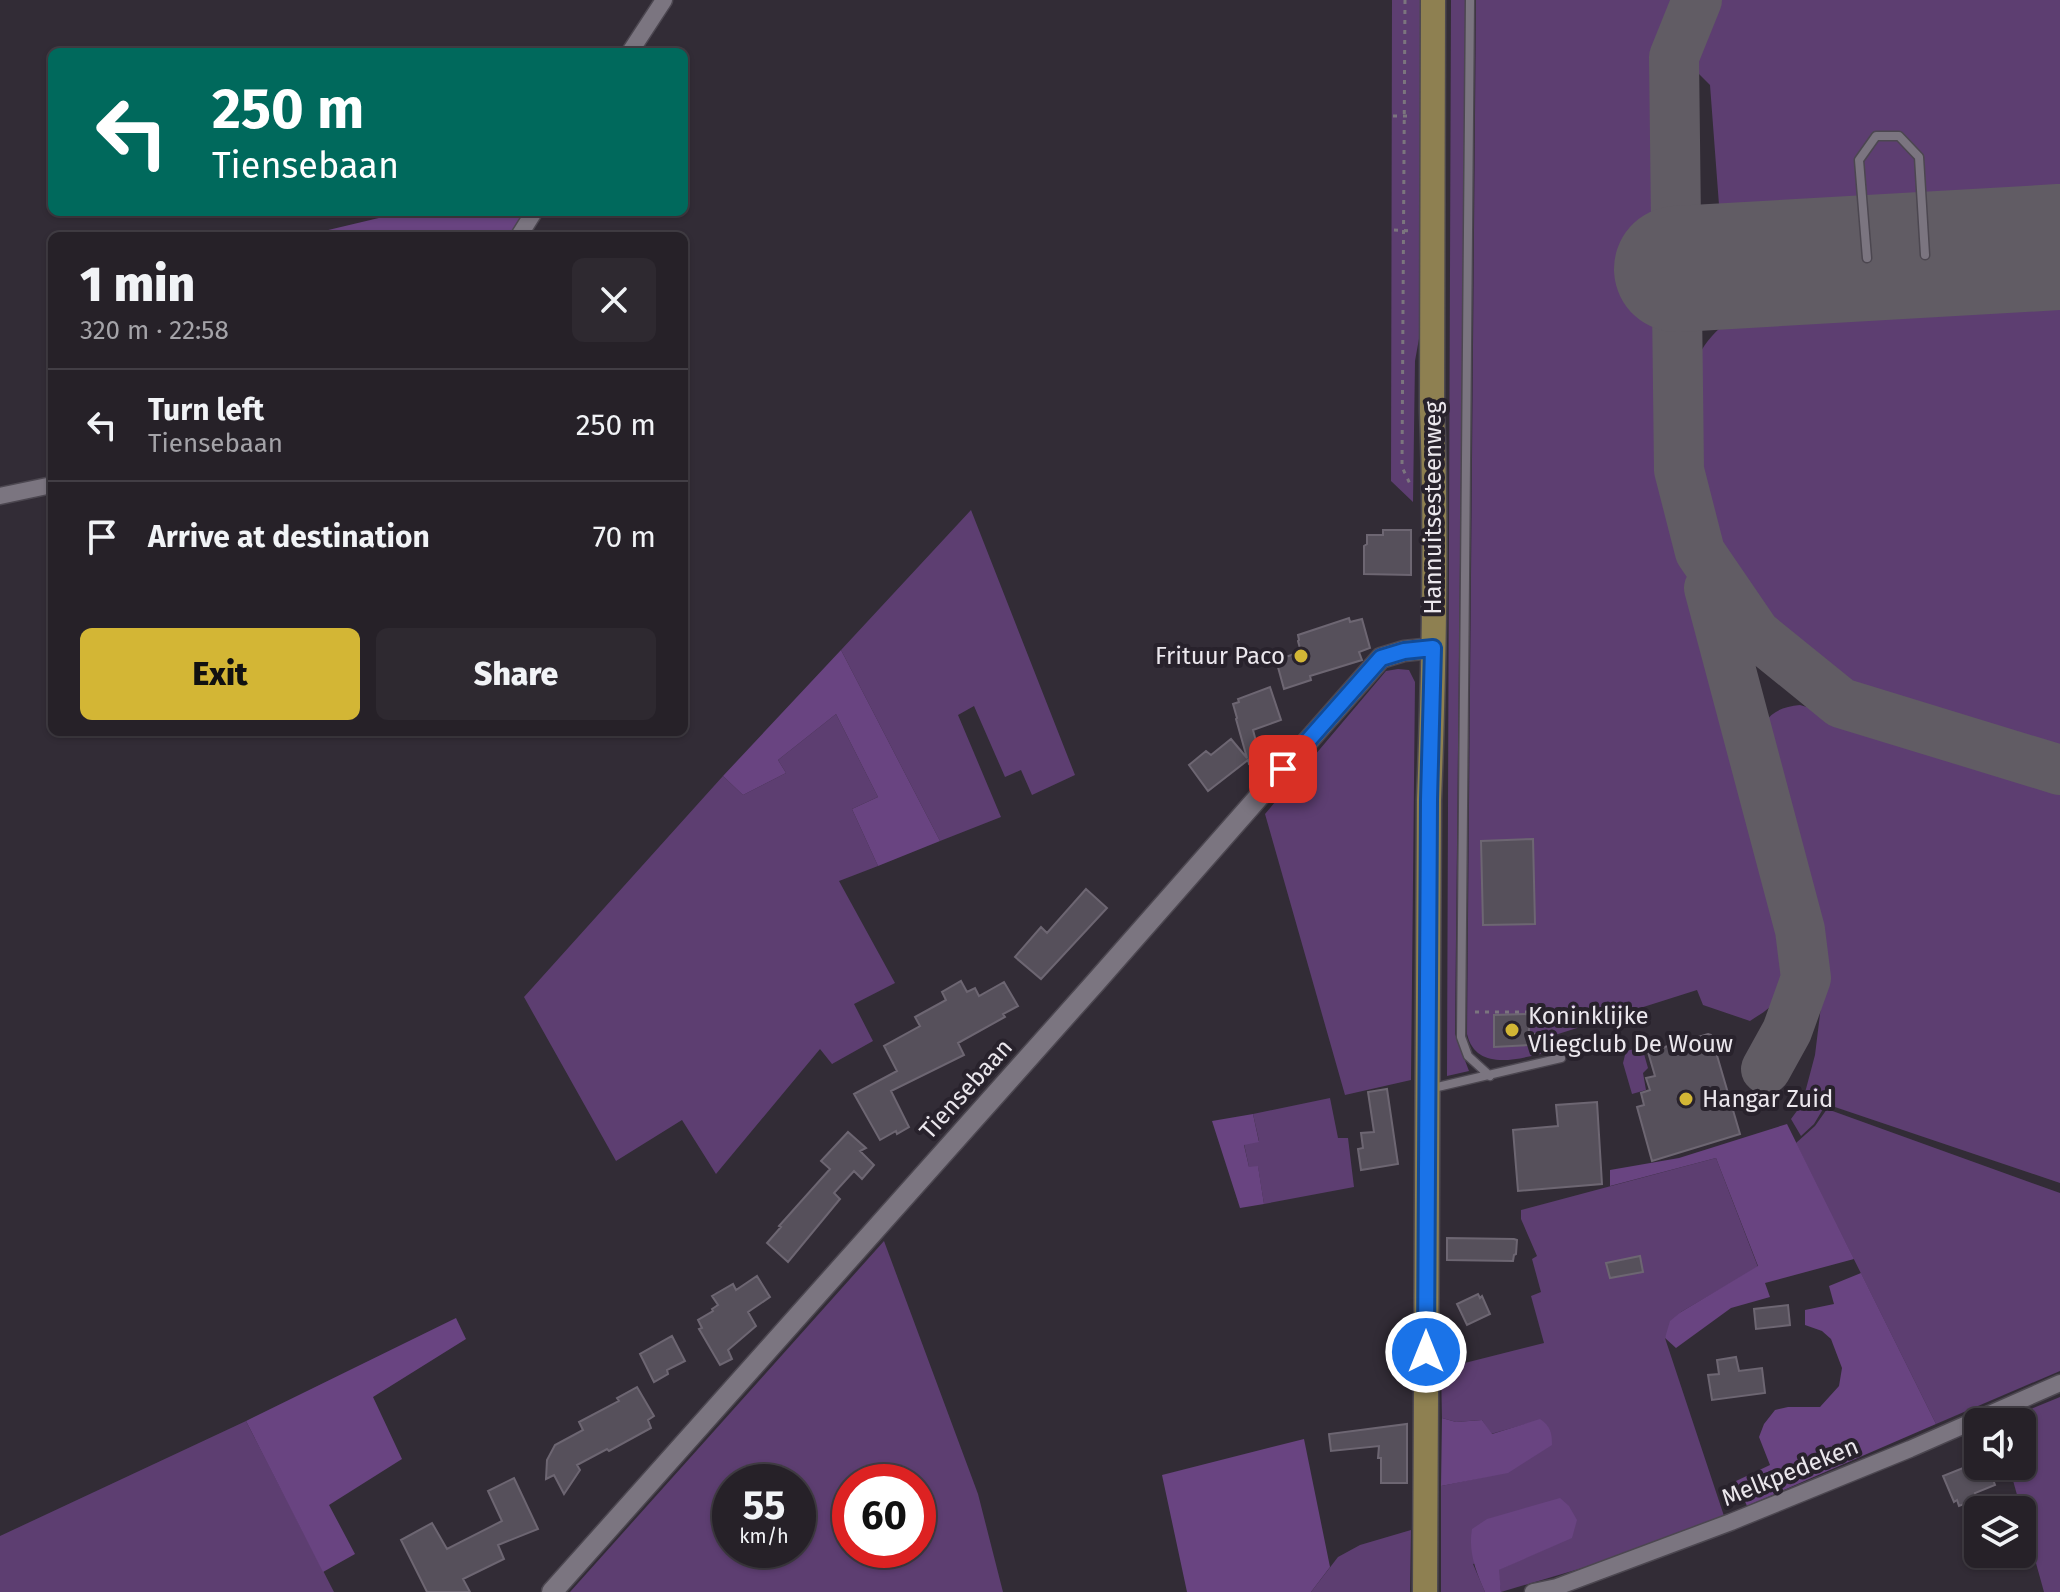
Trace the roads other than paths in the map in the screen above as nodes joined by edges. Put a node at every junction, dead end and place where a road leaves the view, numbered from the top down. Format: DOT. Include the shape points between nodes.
graph roads {
  1 [pos="664,0"];
  2 [pos="1433,0"];
  3 [pos="1470,0"];
  4 [pos="633,48"];
  5 [pos="1925,255"];
  6 [pos="1867,258"];
  7 [pos="48,486"];
  8 [pos="0,496"];
  9 [pos="1433,648"];
  10 [pos="1561,1058"];
  11 [pos="1490,1076"];
  12 [pos="1428,1089"];
  13 [pos="2060,1383"];
  14 [pos="552,1592"];
  15 [pos="1425,1592"];
  16 [pos="1533,1592"];
  1 -- 4 [label="street"];
  2 -- 9 [label="main road, Hannuitsesteenweg"];
  3 -- 11 [label="lane" via="1461,1037 1468,1056"];
  5 -- 6 [label="lane" via="1919,157 1899,136 1876,136 1859,160"];
  7 -- 8 [label="street"];
  9 -- 12 [label="main road, Hannuitsesteenweg"];
  9 -- 14 [label="street, Tiensebaan" via="1381,658"];
  10 -- 11 [label="lane"];
  11 -- 12 [label="lane"];
  12 -- 15 [label="main road, Hannuitsesteenweg"];
  13 -- 16 [label="street, Melkpedeken" via="1731,1522"];
}
